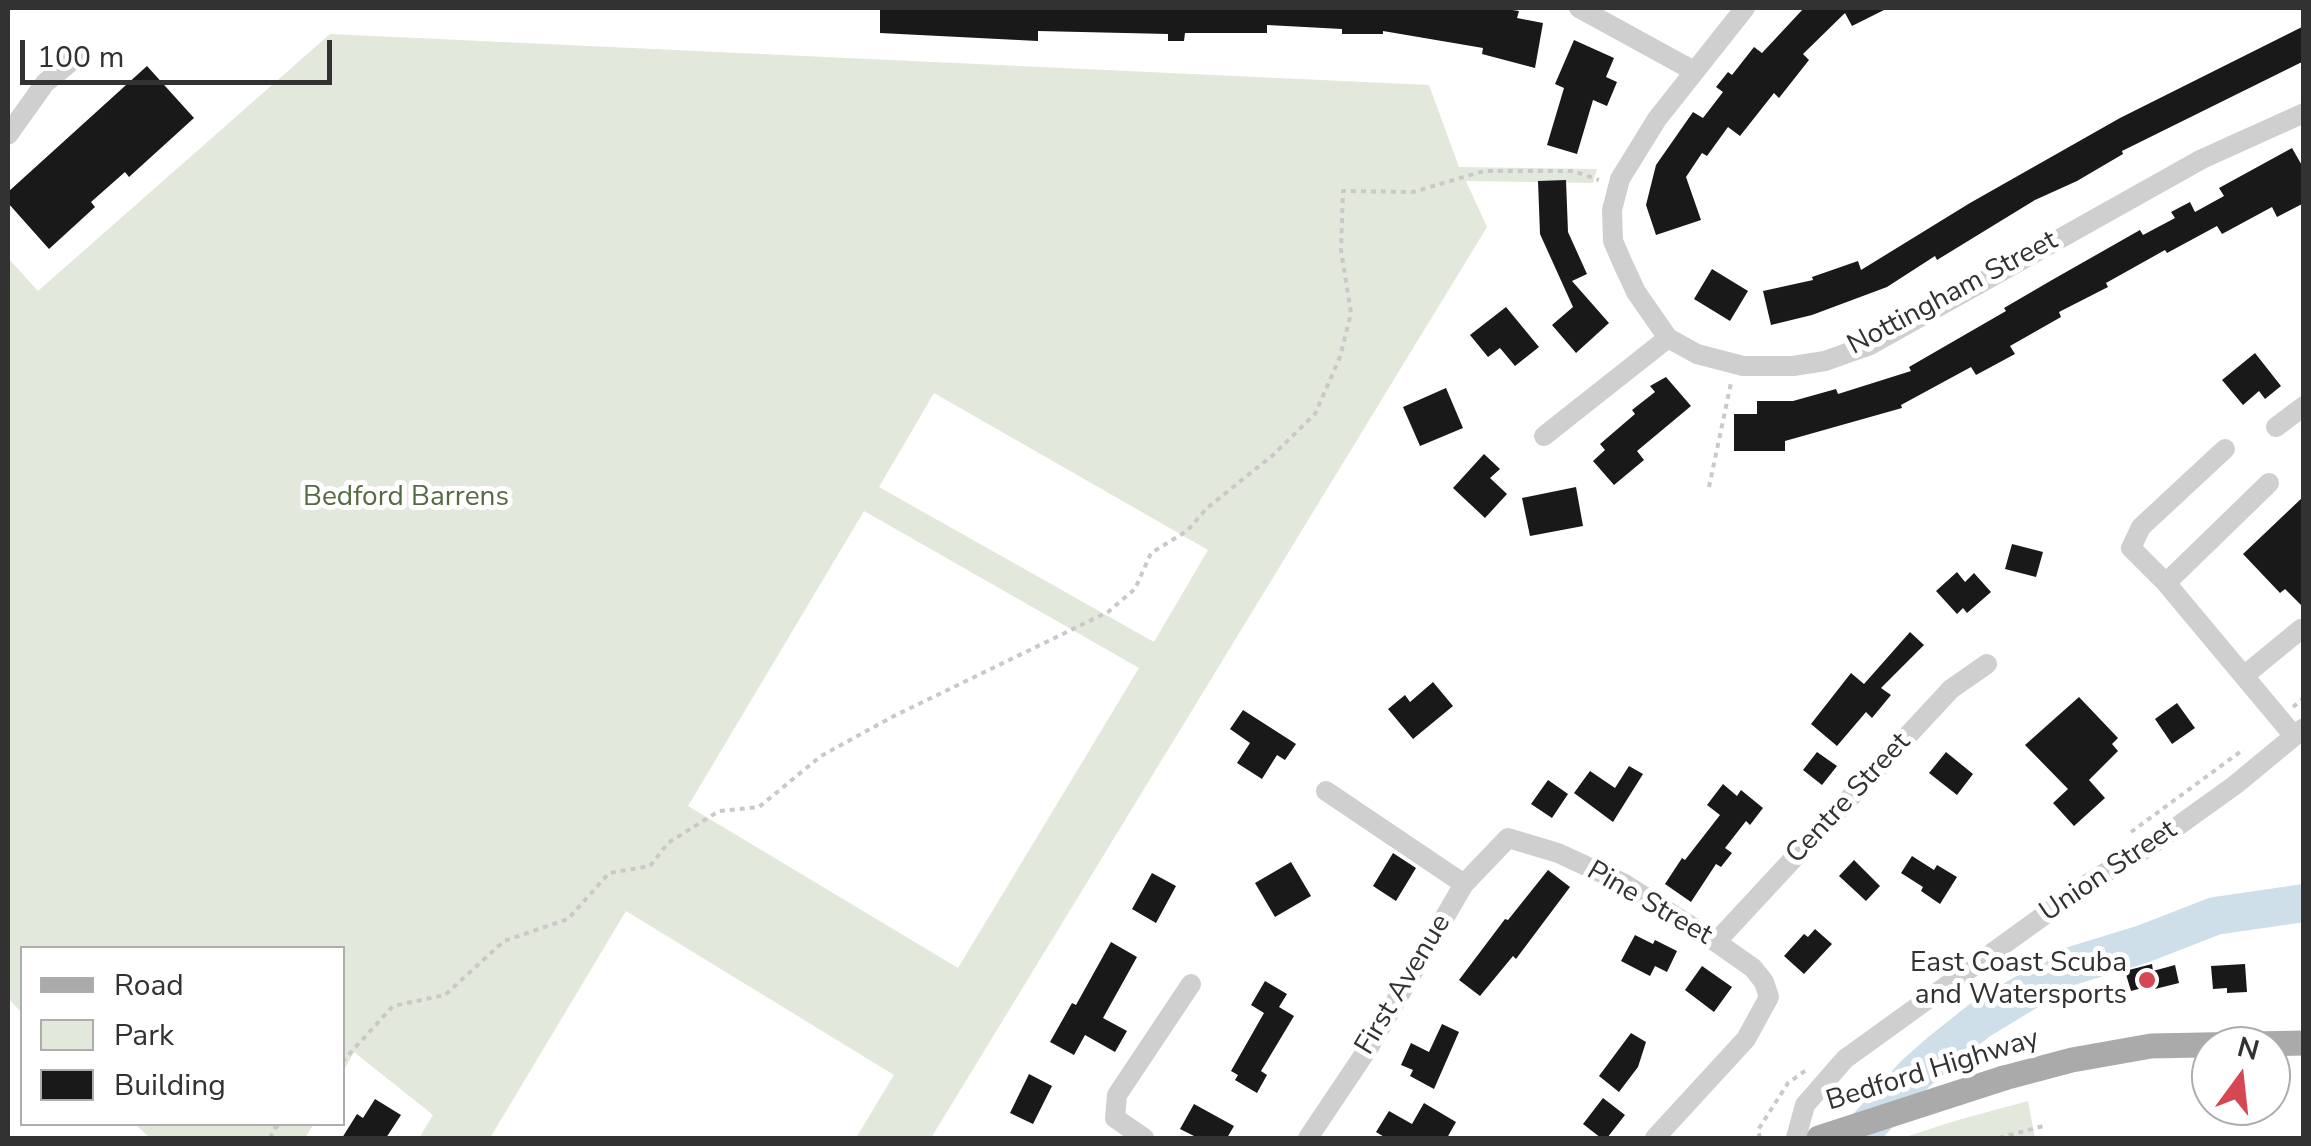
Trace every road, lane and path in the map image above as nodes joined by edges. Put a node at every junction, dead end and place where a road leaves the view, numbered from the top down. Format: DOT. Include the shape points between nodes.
graph roads {
  1 [pos="1578,8"];
  2 [pos="1745,8"];
  3 [pos="74,59"];
  4 [pos="1694,71"];
  5 [pos="2304,112"];
  6 [pos="8,135"];
  7 [pos="1618,187"];
  8 [pos="1668,338"];
  9 [pos="1735,364"];
  10 [pos="2304,406"];
  11 [pos="2276,427"];
  12 [pos="1544,436"];
  13 [pos="2224,450"];
  14 [pos="2269,483"];
  15 [pos="1709,487"];
  16 [pos="2166,584"];
  17 [pos="2301,629"];
  18 [pos="1987,664"];
  19 [pos="2245,675"];
  20 [pos="2299,732"];
  21 [pos="1326,791"];
  22 [pos="1508,838"];
  23 [pos="1464,884"];
  24 [pos="1716,942"];
  25 [pos="1191,984"];
  26 [pos="2304,1043"];
  27 [pos="345,1059"];
  28 [pos="1820,1087"];
  29 [pos="2047,1125"];
  30 [pos="1144,1138"];
  31 [pos="1308,1138"];
  32 [pos="1655,1138"];
  33 [pos="1796,1138"];
  34 [pos="1818,1138"];
  35 [pos="1999,1138"];
  1 -- 4 [label="street"];
  2 -- 4 [label="street"];
  3 -- 6 [label="street" via="45,83"];
  4 -- 7 [label="street"];
  5 -- 9 [label="street, Nottingham Street" via="2202,159 1870,345 1792,366"];
  7 -- 8 [label="street" via="1613,240 1636,292"];
  7 -- 27 [label="path" via="1573,171 1484,171 1414,192 1343,191 1340,250 1351,313 1315,414 1187,532 1151,554 1135,589 1108,612 821,756 759,807 719,811 668,843 650,866 609,873 568,919 504,941 445,995 393,1006"];
  8 -- 9 [label="street, Nottingham Street"];
  8 -- 12 [label="street"];
  9 -- 15 [label="path"];
  10 -- 11 [label="street"];
  13 -- 16 [label="street" via="2142,527 2130,548"];
  14 -- 16 [label="street"];
  16 -- 19 [label="street"];
  17 -- 19 [label="street"];
  18 -- 24 [label="street, Centre Street" via="1951,689"];
  19 -- 20 [label="street"];
  20 -- 28 [label="street, Union Street" via="2234,786 1845,1059"];
  21 -- 23 [label="street"];
  22 -- 23 [label="street, First Avenue"];
  22 -- 24 [label="street, Pine Street" via="1623,883"];
  23 -- 31 [label="street, First Avenue"];
  24 -- 32 [label="street, Pine Street" via="1753,968 1769,997 1746,1039"];
  25 -- 30 [label="street" via="1117,1095 1115,1118"];
  26 -- 34 [label="main road, Bedford Highway, bridge" via="2151,1046 2072,1060"];
  28 -- 33 [label="street, Union Street"];
  28 -- 34 [label="street"];
  29 -- 35 [label="path"];
}
